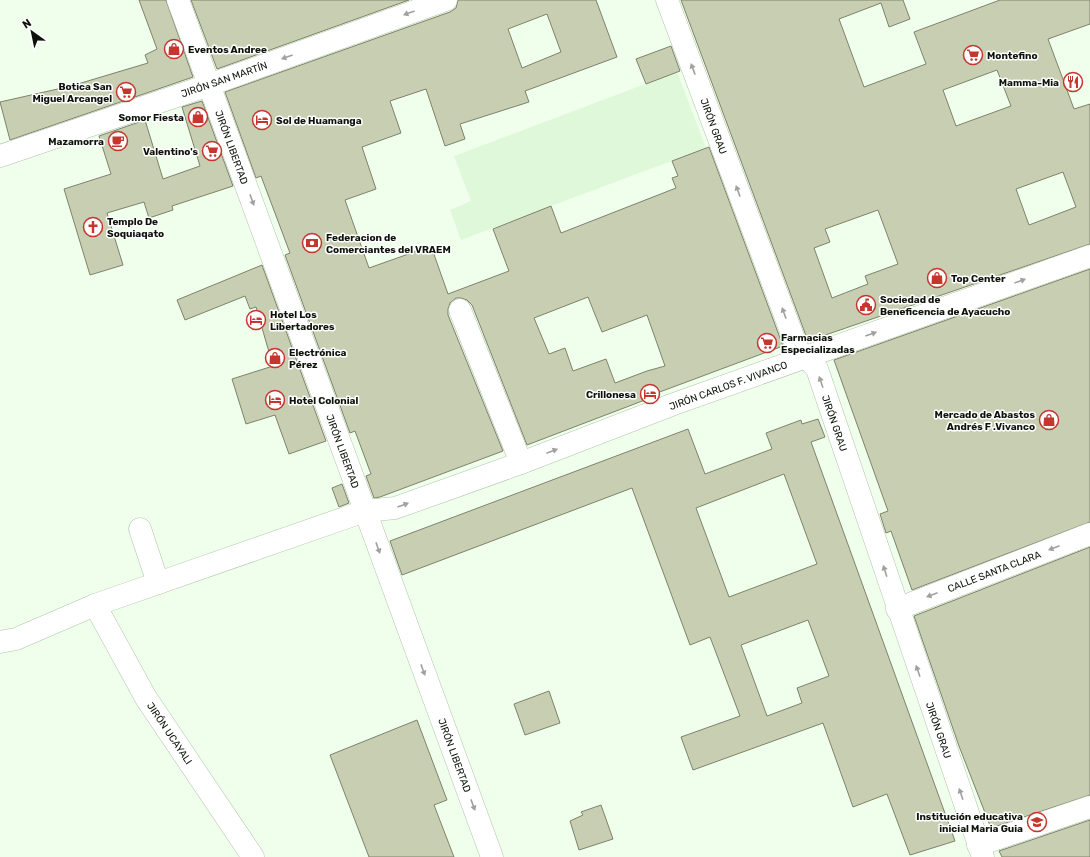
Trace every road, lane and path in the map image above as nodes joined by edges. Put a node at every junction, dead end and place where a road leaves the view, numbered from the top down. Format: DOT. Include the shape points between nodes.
graph roads {
  1 [pos="178,0"];
  2 [pos="446,0"];
  3 [pos="667,0"];
  4 [pos="210,85"];
  5 [pos="0,156"];
  6 [pos="1090,256"];
  7 [pos="460,310"];
  8 [pos="808,358"];
  9 [pos="521,463"];
  10 [pos="365,511"];
  11 [pos="140,529"];
  12 [pos="1090,534"];
  13 [pos="158,583"];
  14 [pos="95,605"];
  15 [pos="897,608"];
  16 [pos="0,642"];
  17 [pos="1090,807"];
  18 [pos="980,851"];
  19 [pos="253,857"];
  20 [pos="492,857"];
  1 -- 4 [label="street, JIRÓN LIBERTAD"];
  2 -- 4 [label="street, JIRÓN SAN MARTÍN, one-way"];
  8 -- 3 [label="street, JIRÓN GRAU, one-way" via="798,350"];
  4 -- 5 [label="street, JIRÓN SAN MARTÍN"];
  4 -- 10 [label="street, JIRÓN LIBERTAD, one-way"];
  8 -- 6 [label="street, JIRÓN CARLOS F. VIVANCO, one-way" via="824,350"];
  7 -- 9 [label="street"];
  9 -- 8 [label="street, JIRÓN CARLOS F. VIVANCO, one-way" via="674,404"];
  15 -- 8 [label="street, JIRÓN GRAU, one-way" via="817,369"];
  10 -- 9 [label="street, JIRÓN CARLOS F. VIVANCO, one-way" via="395,508"];
  10 -- 13 [label="street"];
  10 -- 20 [label="street, JIRÓN LIBERTAD, one-way"];
  11 -- 13 [label="street"];
  12 -- 15 [label="street, CALLE SANTA CLARA, one-way"];
  13 -- 14 [label="street"];
  14 -- 16 [label="street" via="16,639"];
  14 -- 19 [label="street, JIRÓN UCAYALI" via="146,698"];
  18 -- 15 [label="street, JIRÓN GRAU, one-way"];
  17 -- 18 [label="street"];
}
